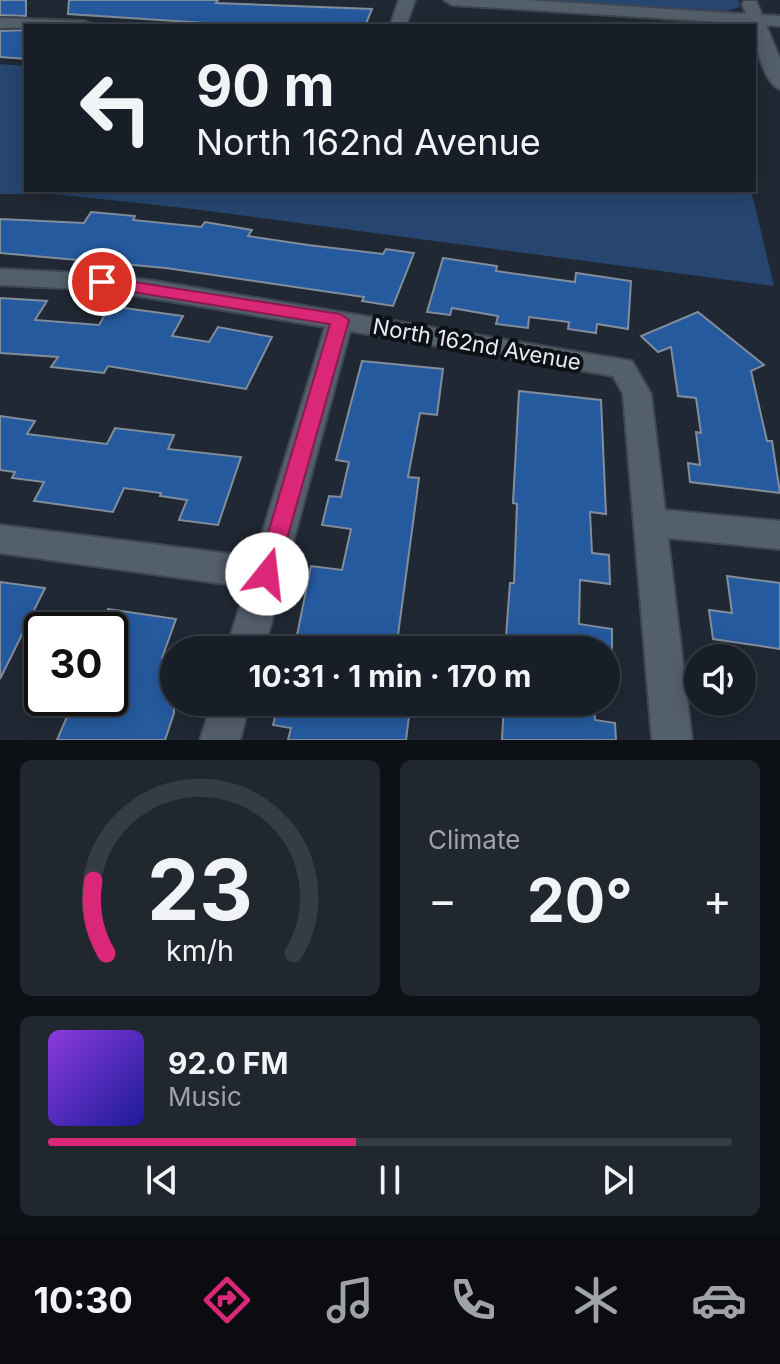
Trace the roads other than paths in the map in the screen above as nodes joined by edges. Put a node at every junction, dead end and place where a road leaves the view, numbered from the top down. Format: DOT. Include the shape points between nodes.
graph roads {
  1 [pos="407,0"];
  2 [pos="452,0"];
  3 [pos="749,0"];
  4 [pos="756,20"];
  5 [pos="780,21"];
  6 [pos="0,23"];
  7 [pos="28,24"];
  8 [pos="399,24"];
  9 [pos="780,83"];
  10 [pos="0,277"];
  11 [pos="340,320"];
  12 [pos="653,522"];
  13 [pos="780,535"];
  14 [pos="0,539"];
  15 [pos="267,574"];
  16 [pos="249,636"];
  17 [pos="227,716"];
  18 [pos="220,740"];
  19 [pos="672,740"];
  1 -- 8 [label="street"];
  2 -- 4 [label="street"];
  3 -- 4 [label="street"];
  4 -- 5 [label="street"];
  4 -- 9 [label="street"];
  6 -- 7 [label="street"];
  10 -- 11 [label="street, North 162nd Avenue" via="102,282"];
  11 -- 12 [label="street, North 162nd Avenue" via="622,368 637,394"];
  11 -- 15 [label="street"];
  12 -- 13 [label="street"];
  12 -- 19 [label="street"];
  14 -- 15 [label="street"];
  15 -- 16 [label="street"];
  17 -- 18 [label="street"];
}
